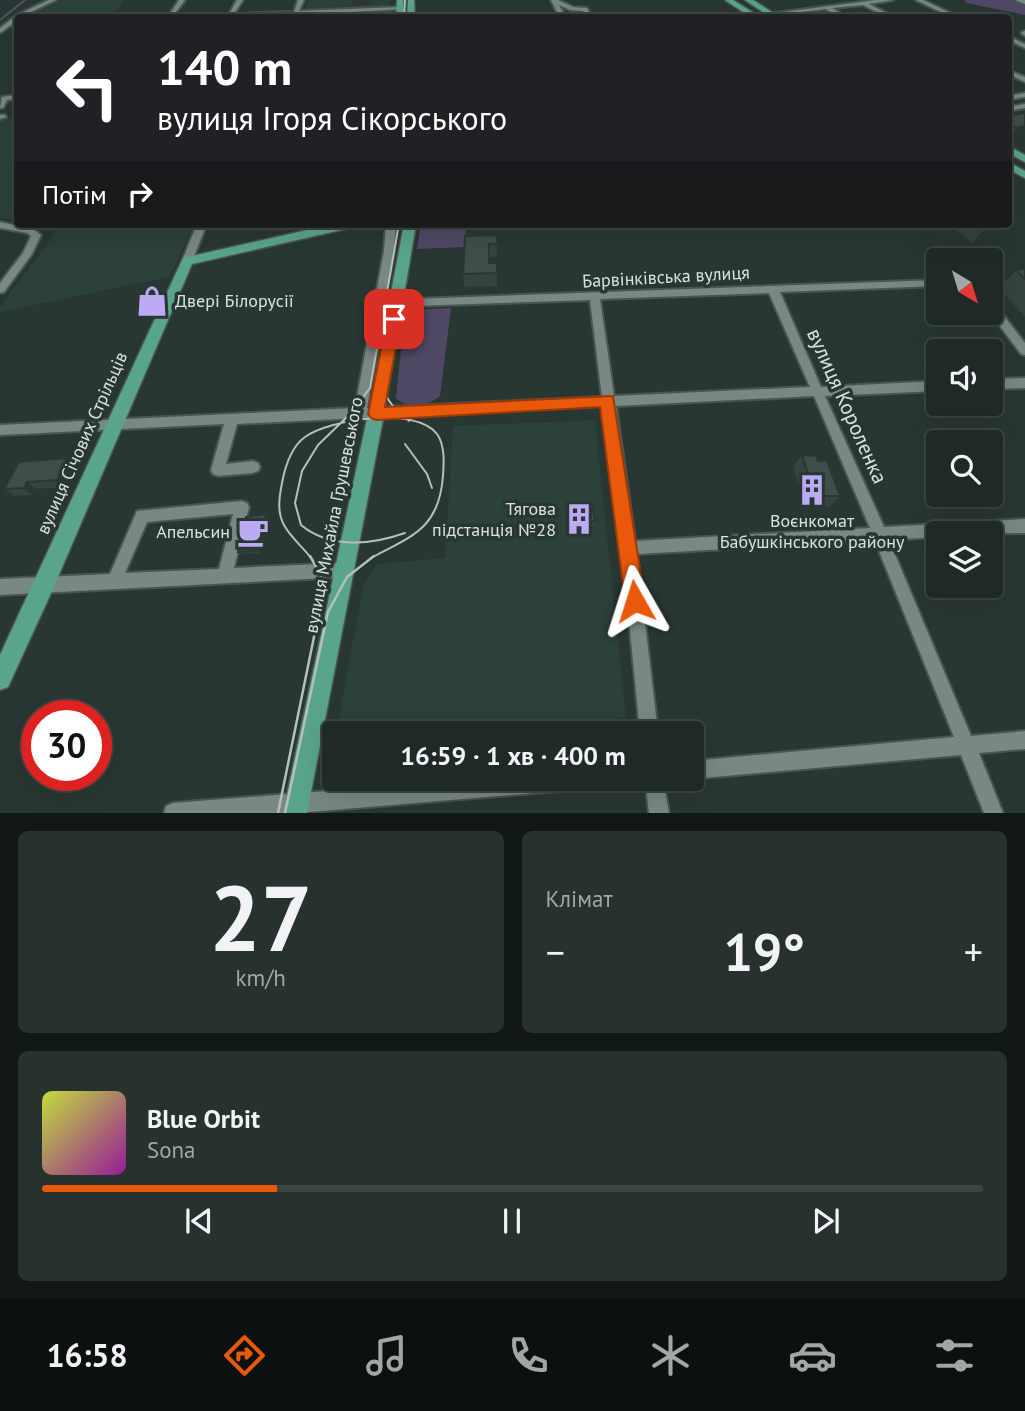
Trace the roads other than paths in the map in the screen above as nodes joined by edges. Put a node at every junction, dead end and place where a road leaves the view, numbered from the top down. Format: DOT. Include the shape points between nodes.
graph roads {
  1 [pos="53,0"];
  2 [pos="400,0"];
  3 [pos="554,0"];
  4 [pos="728,0"];
  5 [pos="748,0"];
  6 [pos="812,0"];
  7 [pos="890,0"];
  8 [pos="919,0"];
  9 [pos="1019,0"];
  10 [pos="860,1"];
  11 [pos="1025,2"];
  12 [pos="411,4"];
  13 [pos="825,7"];
  14 [pos="400,13"];
  15 [pos="23,14"];
  16 [pos="348,14"];
  17 [pos="587,14"];
  18 [pos="751,14"];
  19 [pos="772,14"];
  20 [pos="786,14"];
  21 [pos="838,14"];
  22 [pos="886,14"];
  23 [pos="950,14"];
  24 [pos="14,20"];
  25 [pos="0,31"];
  26 [pos="14,97"];
  27 [pos="0,106"];
  28 [pos="15,228"];
  29 [pos="200,228"];
  30 [pos="332,228"];
  31 [pos="390,228"];
  32 [pos="409,228"];
  33 [pos="187,261"];
  34 [pos="926,283"];
  35 [pos="773,289"];
  36 [pos="0,290"];
  37 [pos="595,298"];
  38 [pos="396,303"];
  39 [pos="380,304"];
  40 [pos="1003,323"];
  41 [pos="1025,351"];
  42 [pos="1025,383"];
  43 [pos="1003,384"];
  44 [pos="926,386"];
  45 [pos="818,390"];
  46 [pos="607,400"];
  47 [pos="368,414"];
  48 [pos="232,420"];
  49 [pos="115,425"];
  50 [pos="0,430"];
  51 [pos="253,467"];
  52 [pos="1025,526"];
  53 [pos="879,533"];
  54 [pos="629,548"];
  55 [pos="345,570"];
  56 [pos="225,574"];
  57 [pos="115,580"];
  58 [pos="45,584"];
  59 [pos="0,587"];
  60 [pos="0,679"];
  61 [pos="648,721"];
  62 [pos="1025,740"];
  63 [pos="966,744"];
  64 [pos="704,769"];
  65 [pos="470,791"];
  66 [pos="656,791"];
  67 [pos="296,808"];
  68 [pos="173,813"];
  69 [pos="659,813"];
  70 [pos="994,813"];
  1 -- 15 [label="street"];
  2 -- 14 [label="main road"];
  3 -- 17 [label="street" via="572,9 585,9"];
  4 -- 18 [label="main road"];
  5 -- 19 [label="main road"];
  6 -- 13 [label="street"];
  7 -- 10 [label="street"];
  8 -- 23 [label="street"];
  9 -- 11 [label="street"];
  10 -- 13 [label="street"];
  10 -- 22 [label="street"];
  12 -- 14 [label="main road"];
  13 -- 20 [label="street"];
  13 -- 21 [label="street"];
  14 -- 16 [label="street"];
  24 -- 25 [label="street"];
  26 -- 27 [label="street" via="4,98"];
  28 -- 36 [label="street" via="36,236"];
  29 -- 33 [label="street, вулиця Січових Стрільців"];
  30 -- 33 [label="main road"];
  31 -- 39 [label="street, вулиця Михайла Грушевського"];
  32 -- 38 [label="main road, вулиця Михайла Грушевського"];
  33 -- 49 [label="main road, вулиця Січових Стрільців"];
  34 -- 35 [label="street, Барвінківська вулиця"];
  35 -- 37 [label="street, Барвінківська вулиця"];
  35 -- 45 [label="street, вулиця Короленка"];
  37 -- 38 [label="street, Барвінківська вулиця"];
  37 -- 46 [label="street"];
  38 -- 39 [label="street, Барвінківська вулиця"];
  38 -- 47 [label="main road, вулиця Михайла Грушевського"];
  39 -- 47 [label="street, вулиця Михайла Грушевського"];
  40 -- 41 [label="street"];
  42 -- 43 [label="street"];
  44 -- 45 [label="street"];
  45 -- 46 [label="street"];
  45 -- 53 [label="street, вулиця Короленка"];
  46 -- 47 [label="street"];
  46 -- 54 [label="street"];
  47 -- 48 [label="street"];
  47 -- 55 [label="main road, вулиця Михайла Грушевського"];
  48 -- 49 [label="street"];
  48 -- 51 [label="street" via="218,470"];
  49 -- 50 [label="street"];
  49 -- 58 [label="main road, вулиця Січових Стрільців"];
  52 -- 53 [label="street"];
  53 -- 54 [label="street"];
  53 -- 63 [label="street, вулиця Короленка"];
  54 -- 61 [label="street"];
  55 -- 56 [label="street"];
  55 -- 67 [label="main road, вулиця Михайла Грушевського"];
  56 -- 57 [label="street"];
  56 -- 57 [label="street" via="242,507 142,516"];
  57 -- 58 [label="street"];
  58 -- 59 [label="street"];
  58 -- 60 [label="main road, вулиця Січових Стрільців"];
  62 -- 63 [label="street"];
  63 -- 64 [label="street"];
  63 -- 70 [label="street, вулиця Короленка"];
  65 -- 67 [label="street"];
  66 -- 69 [label="street"];
  67 -- 68 [label="street"];
}
